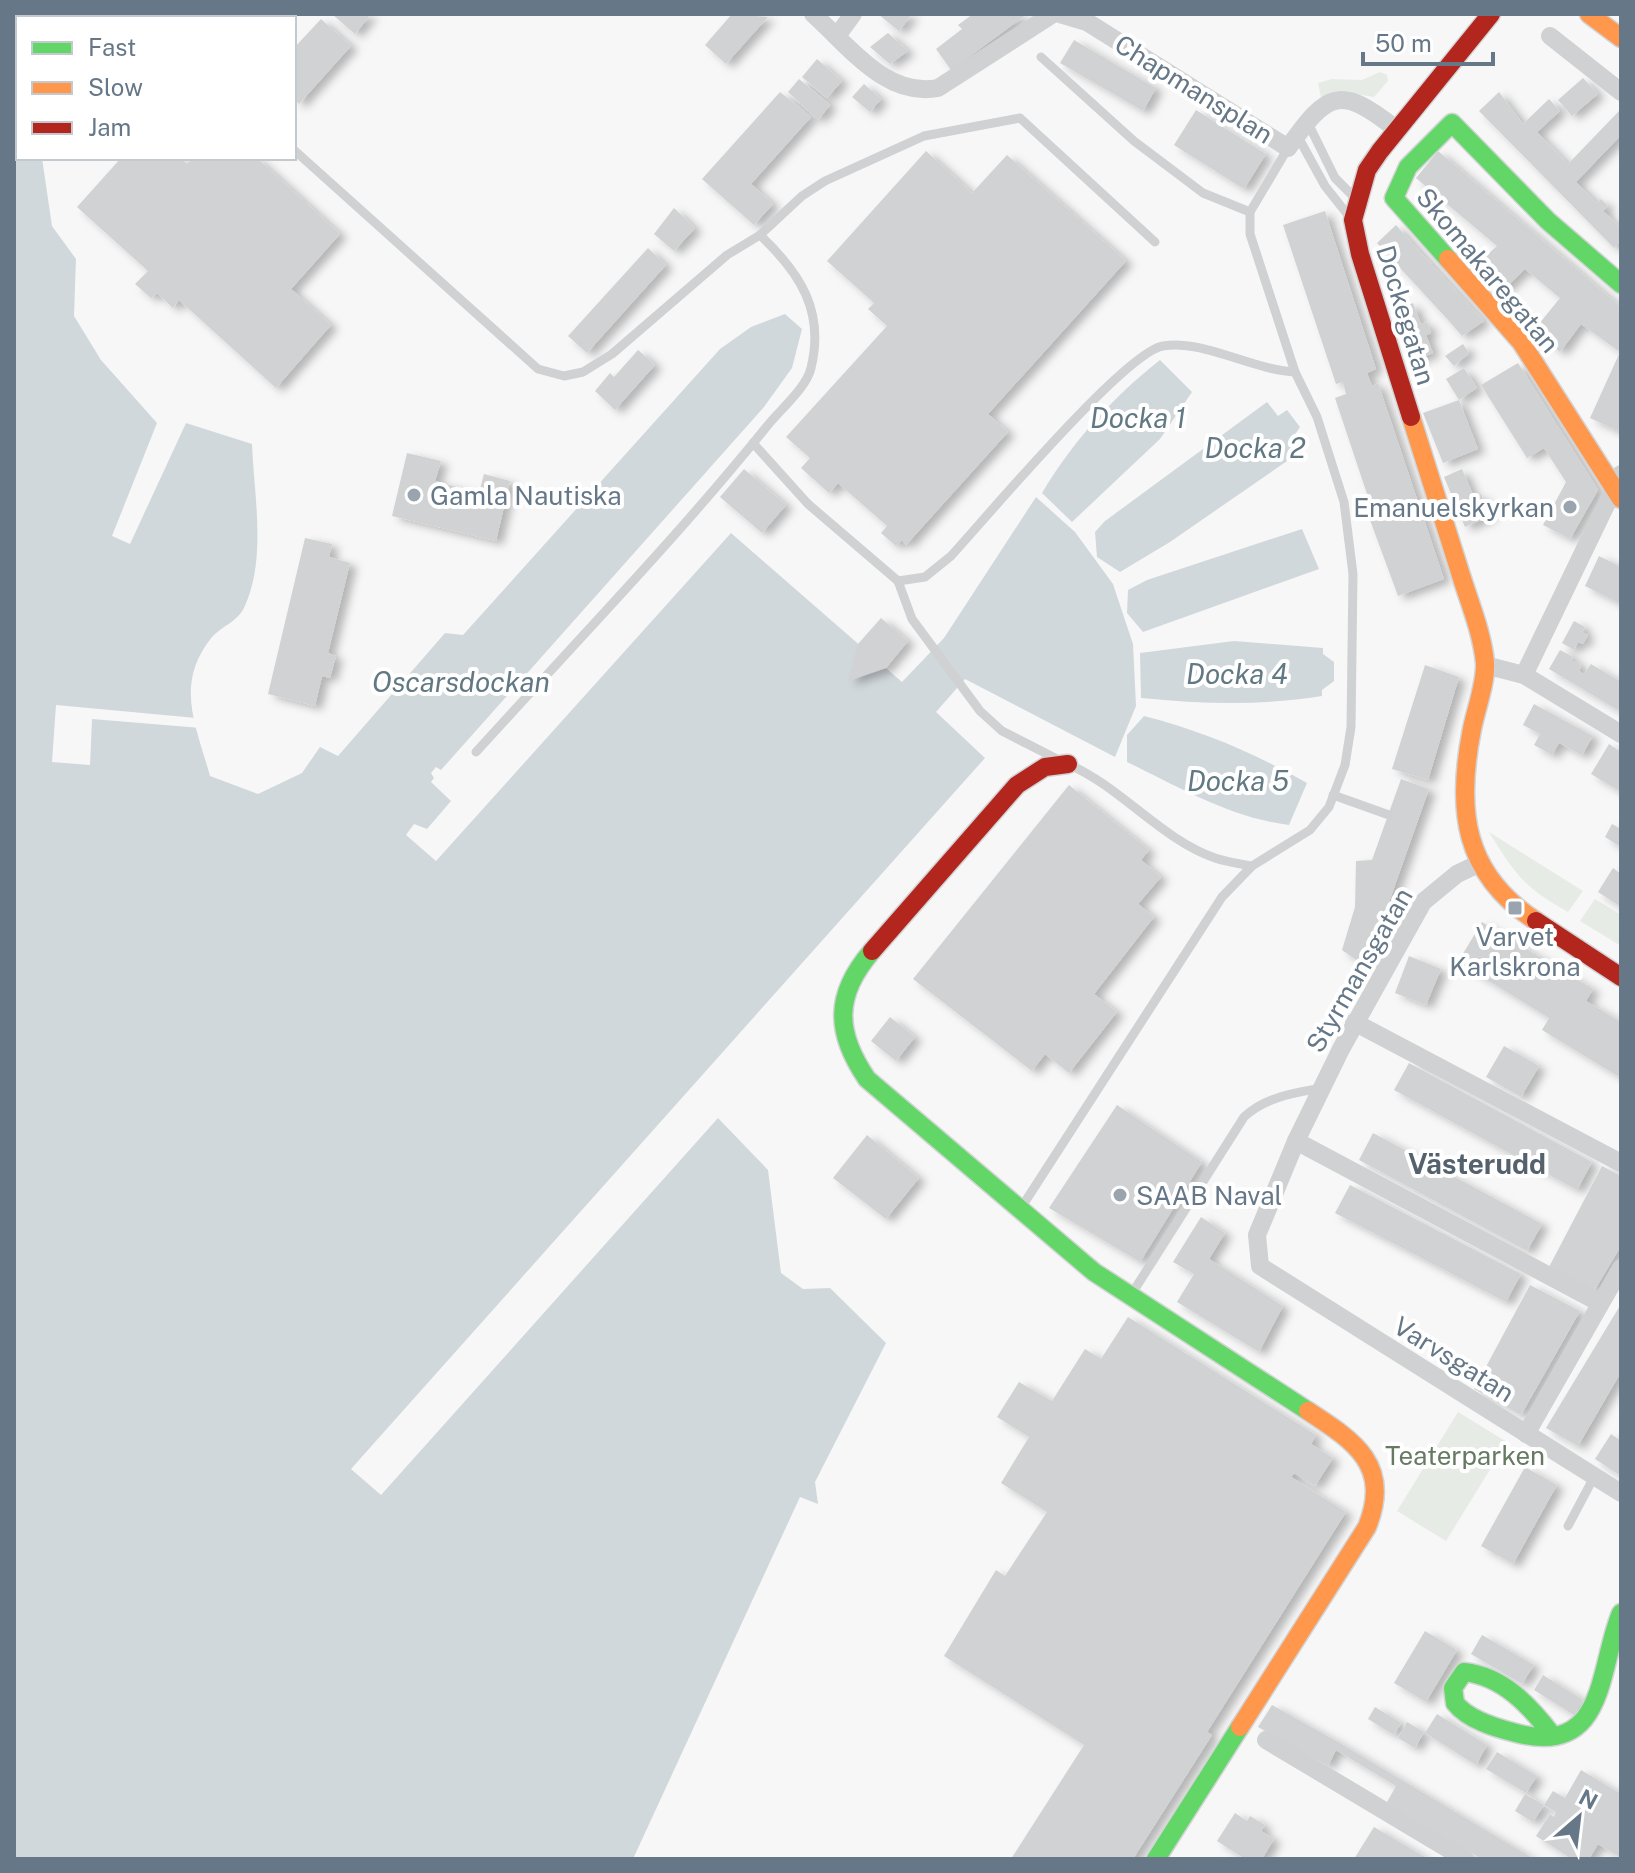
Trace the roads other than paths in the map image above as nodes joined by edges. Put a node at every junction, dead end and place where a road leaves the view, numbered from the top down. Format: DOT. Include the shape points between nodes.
graph roads {
  1 [pos="813,14"];
  2 [pos="853,14"];
  3 [pos="1053,14"];
  4 [pos="1060,14"];
  5 [pos="1491,14"];
  6 [pos="1589,14"];
  7 [pos="837,36"];
  8 [pos="1550,36"];
  9 [pos="1621,38"];
  10 [pos="1041,57"];
  11 [pos="1621,92"];
  12 [pos="1396,129"];
  13 [pos="1297,135"];
  14 [pos="296,152"];
  15 [pos="1357,199"];
  16 [pos="1250,212"];
  17 [pos="1353,220"];
  18 [pos="760,235"];
  19 [pos="1155,242"];
  20 [pos="1621,284"];
  21 [pos="1295,372"];
  22 [pos="753,443"];
  23 [pos="1619,487"];
  24 [pos="898,581"];
  25 [pos="1485,665"];
  26 [pos="1524,675"];
  27 [pos="1621,734"];
  28 [pos="476,752"];
  29 [pos="1068,764"];
  30 [pos="1333,795"];
  31 [pos="1389,815"];
  32 [pos="1478,864"];
  33 [pos="1252,866"];
  34 [pos="1621,977"];
  35 [pos="1354,1022"];
  36 [pos="1322,1088"];
  37 [pos="1296,1141"];
  38 [pos="1621,1163"];
  39 [pos="1019,1211"];
  40 [pos="1260,1266"];
  41 [pos="1621,1268"];
  42 [pos="1129,1298"];
  43 [pos="1600,1303"];
  44 [pos="1526,1434"];
  45 [pos="1594,1477"];
  46 [pos="1621,1493"];
  47 [pos="1568,1526"];
  48 [pos="1621,1613"];
  49 [pos="1553,1736"];
  50 [pos="1266,1740"];
  51 [pos="1161,1857"];
  52 [pos="1465,1859"];
  1 -- 7 [label="street"];
  2 -- 7 [label="street"];
  3 -- 7 [label="street" via="938,88 919,92 893,84"];
  4 -- 13 [label="street, Chapmansplan" via="1087,22"];
  5 -- 12 [label="street, Dockegatan"];
  6 -- 9 [label="street"];
  8 -- 11 [label="street"];
  10 -- 16 [label="lane" via="1134,141 1203,193"];
  12 -- 13 [label="street, Chapmansplan" via="1347,98 1331,101"];
  12 -- 15 [label="street, Dockegatan" via="1367,170"];
  13 -- 15 [label="lane"];
  13 -- 16 [label="lane"];
  13 -- 17 [label="lane" via="1325,186"];
  14 -- 18 [label="lane" via="538,369 564,376 583,372 612,354 727,255"];
  15 -- 17 [label="street, Dockegatan"];
  16 -- 21 [label="lane" via="1250,234"];
  17 -- 25 [label="street, Dockegatan" via="1372,299"];
  18 -- 19 [label="lane" via="802,196 883,153 924,136 1020,118"];
  18 -- 22 [label="lane" via="787,261 808,293 817,330 811,372"];
  20 -- 23 [label="street, Skomakaregatan" via="1548,221 1452,123 1396,185 1394,198 1521,342"];
  21 -- 24 [label="lane" via="1272,371 1179,345 1160,346 1098,396 951,556 925,577"];
  21 -- 30 [label="lane" via="1317,417 1344,502 1353,574 1351,727"];
  22 -- 24 [label="lane" via="808,504"];
  22 -- 28 [label="lane"];
  23 -- 26 [label="street"];
  24 -- 29 [label="lane" via="912,619 980,711 1002,731"];
  25 -- 26 [label="street"];
  25 -- 32 [label="street" via="1466,760 1464,806"];
  26 -- 27 [label="street"];
  29 -- 33 [label="lane" via="1092,774 1185,842 1215,858"];
  29 -- 39 [label="street" via="1045,767 1017,785 858,968 846,990 841,1021 846,1051 867,1079"];
  30 -- 31 [label="lane"];
  30 -- 33 [label="lane" via="1310,830"];
  32 -- 34 [label="street" via="1515,908"];
  32 -- 35 [label="street, Styrmansgatan" via="1423,902"];
  33 -- 39 [label="lane" via="1222,897"];
  35 -- 36 [label="street, Styrmansgatan"];
  35 -- 38 [label="street"];
  36 -- 37 [label="street, Styrmansgatan"];
  36 -- 42 [label="lane" via="1265,1102 1244,1117"];
  37 -- 40 [label="street, Styrmansgatan" via="1257,1235"];
  37 -- 43 [label="street"];
  39 -- 42 [label="street"];
  40 -- 44 [label="street, Varvsgatan"];
  41 -- 43 [label="street"];
  42 -- 51 [label="street" via="1352,1440 1369,1460 1377,1484 1376,1509 1367,1527"];
  43 -- 44 [label="street"];
  44 -- 45 [label="street, Varvsgatan"];
  45 -- 46 [label="street, Varvsgatan"];
  45 -- 47 [label="lane"];
  48 -- 49 [label="street" via="1588,1716"];
  49 -- 49 [label="street" via="1529,1737 1459,1710 1451,1696 1454,1683 1464,1672 1479,1672 1514,1694"];
  50 -- 52 [label="street"];
}
